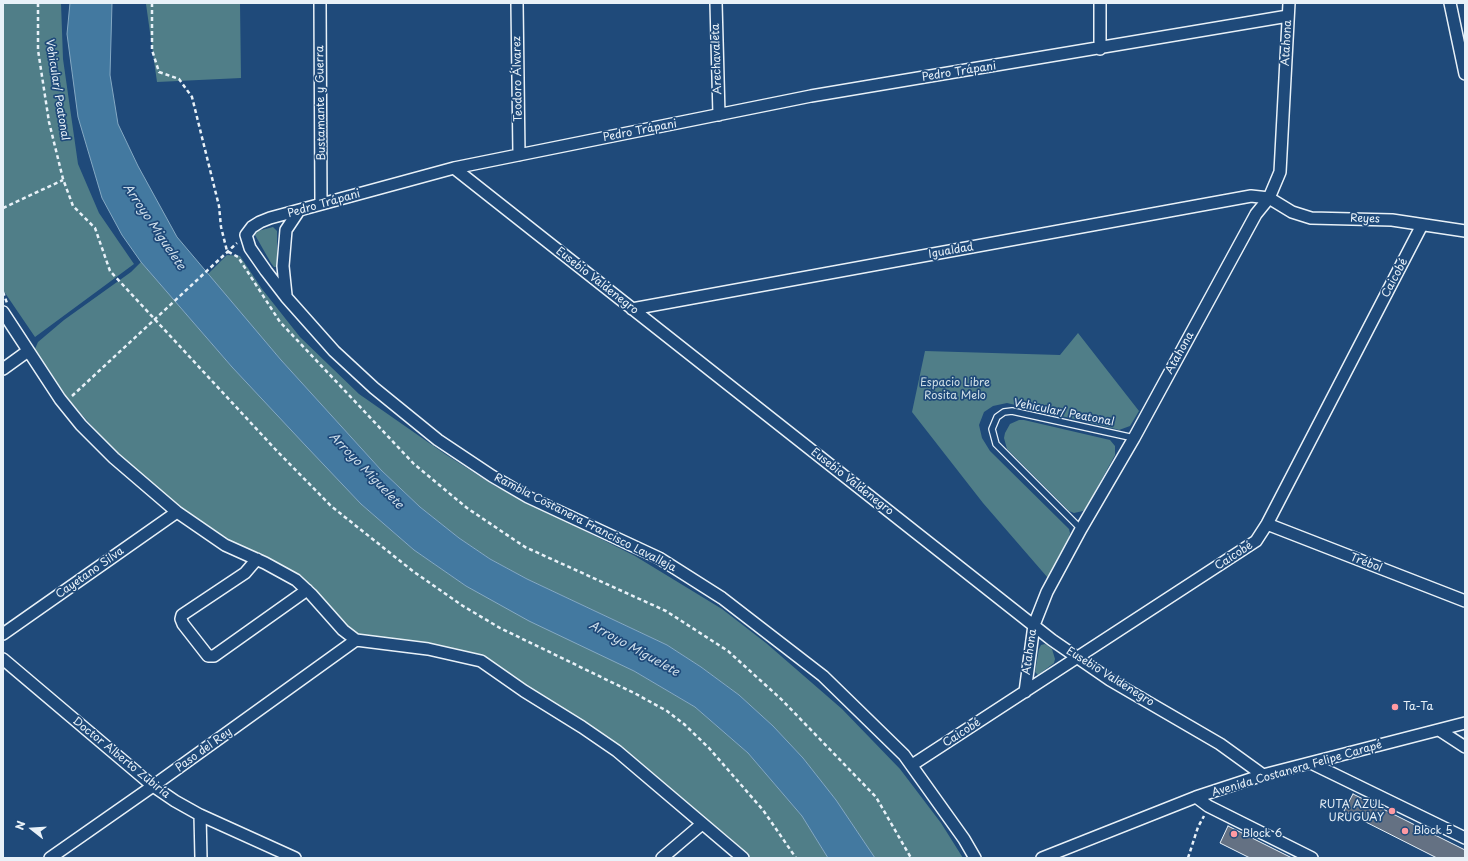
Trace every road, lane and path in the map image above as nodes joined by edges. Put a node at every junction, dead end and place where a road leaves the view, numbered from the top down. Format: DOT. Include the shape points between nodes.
graph roads {
  1 [pos="38,3"];
  2 [pos="320,3"];
  3 [pos="517,3"];
  4 [pos="716,3"];
  5 [pos="1100,3"];
  6 [pos="1289,3"];
  7 [pos="1450,3"];
  8 [pos="1288,16"];
  9 [pos="1100,49"];
  10 [pos="1465,74"];
  11 [pos="719,115"];
  12 [pos="519,155"];
  13 [pos="454,168"];
  14 [pos="63,179"];
  15 [pos="1269,198"];
  16 [pos="321,204"];
  17 [pos="3,208"];
  18 [pos="298,212"];
  19 [pos="1422,225"];
  20 [pos="1465,231"];
  21 [pos="246,235"];
  22 [pos="286,297"];
  23 [pos="632,309"];
  24 [pos="3,312"];
  25 [pos="154,320"];
  26 [pos="28,351"];
  27 [pos="3,369"];
  28 [pos="64,404"];
  29 [pos="1134,438"];
  30 [pos="176,512"];
  31 [pos="1267,524"];
  32 [pos="1081,529"];
  33 [pos="257,559"];
  34 [pos="307,590"];
  35 [pos="1465,601"];
  36 [pos="1034,625"];
  37 [pos="3,634"];
  38 [pos="356,640"];
  39 [pos="1077,657"];
  40 [pos="3,659"];
  41 [pos="1025,692"];
  42 [pos="1465,723"];
  43 [pos="1439,730"];
  44 [pos="1465,747"];
  45 [pos="1311,763"];
  46 [pos="912,765"];
  47 [pos="1263,776"];
  48 [pos="153,786"];
  49 [pos="1196,797"];
  50 [pos="1208,806"];
  51 [pos="200,815"];
  52 [pos="702,824"];
  53 [pos="1465,838"];
  54 [pos="50,858"];
  55 [pos="201,858"];
  56 [pos="295,858"];
  57 [pos="662,858"];
  58 [pos="743,858"];
  59 [pos="796,858"];
  60 [pos="975,858"];
  61 [pos="1042,858"];
  62 [pos="1188,858"];
  63 [pos="1312,858"];
  1 -- 14 [label="path, Vehicular/ Peatonal" via="40,65 49,122"];
  2 -- 16 [label="street, Bustamante y Guerra"];
  3 -- 12 [label="street, Teodoro Álvarez"];
  4 -- 11 [label="street, Arechavaleta"];
  5 -- 9 [label="street"];
  6 -- 8 [label="street, Atahona"];
  7 -- 10 [label="street"];
  8 -- 9 [label="street, Pedro Trápani"];
  8 -- 15 [label="street, Atahona" via="1280,172"];
  9 -- 11 [label="street, Pedro Trápani" via="811,96"];
  11 -- 12 [label="street, Pedro Trápani"];
  12 -- 13 [label="street, Pedro Trápani"];
  13 -- 16 [label="street, Pedro Trápani"];
  13 -- 23 [label="street, Eusebio Valdenegro"];
  14 -- 17 [label="path"];
  14 -- 25 [label="path, Vehicular/ Peatonal" via="73,206 95,228 110,271"];
  15 -- 19 [label="street, Reyes" via="1292,212 1310,218 1392,220"];
  15 -- 23 [label="street, Igualdad" via="1251,196"];
  15 -- 29 [label="street, Atahona" via="1256,214"];
  16 -- 18 [label="street, Pedro Trápani"];
  18 -- 21 [label="street, Pedro Trápani" via="260,222"];
  18 -- 22 [label="street" via="286,230 283,266"];
  19 -- 20 [label="street, Reyes"];
  19 -- 31 [label="street, Caicobé"];
  21 -- 22 [label="street, Rambla Costanera Francisco Lavalleja" via="250,248"];
  21 -- 25 [label="path"];
  22 -- 46 [label="street, Rambla Costanera Francisco Lavalleja" via="334,351 374,388 438,440 508,486 659,558 722,598 823,676"];
  23 -- 36 [label="street, Eusebio Valdenegro"];
  24 -- 26 [label="street"];
  25 -- 28 [label="path"];
  25 -- 59 [label="path, Vehicular/ Peatonal" via="331,506 414,572 500,628 636,694 667,711 684,724 709,748 763,810"];
  26 -- 27 [label="street"];
  26 -- 28 [label="street"];
  28 -- 30 [label="street" via="95,440"];
  29 -- 32 [label="street, Atahona"];
  29 -- 32 [label="lane, Vehicular/ Peatonal" via="1012,411 1004,412 997,417 992,429 996,444"];
  30 -- 33 [label="street" via="225,545"];
  30 -- 37 [label="street, Cayetano Silva"];
  31 -- 35 [label="street, Trébol"];
  31 -- 39 [label="street, Caicobé" via="1256,541"];
  32 -- 36 [label="street, Atahona"];
  33 -- 34 [label="street" via="286,574"];
  33 -- 34 [label="street" via="245,573 182,615 183,624 208,656 214,656"];
  34 -- 38 [label="street" via="343,630"];
  36 -- 39 [label="street, Eusebio Valdenegro"];
  36 -- 41 [label="street, Atahona"];
  38 -- 48 [label="street, Paso del Rey"];
  38 -- 52 [label="street" via="428,649 481,662 617,751"];
  39 -- 41 [label="street, Caicobé"];
  39 -- 47 [label="street, Eusebio Valdenegro" via="1110,680 1220,744"];
  40 -- 48 [label="street, Doctor Alberto Zubiría"];
  41 -- 46 [label="street, Caicobé"];
  42 -- 43 [label="street, Avenida Costanera Felipe Carapé"];
  43 -- 44 [label="street"];
  43 -- 45 [label="street, Avenida Costanera Felipe Carapé"];
  45 -- 47 [label="street, Avenida Costanera Felipe Carapé"];
  45 -- 53 [label="street"];
  46 -- 60 [label="street, Rambla Costanera Francisco Lavalleja"];
  47 -- 49 [label="street, Avenida Costanera Felipe Carapé"];
  48 -- 51 [label="street, Doctor Alberto Zubiría"];
  48 -- 54 [label="street, Paso del Rey"];
  49 -- 50 [label="street"];
  49 -- 61 [label="street, Avenida Costanera Felipe Carapé"];
  50 -- 62 [label="path"];
  50 -- 63 [label="street"];
  51 -- 55 [label="street"];
  51 -- 56 [label="street, Doctor Alberto Zubiría"];
  52 -- 57 [label="street"];
  52 -- 58 [label="street"];
}
